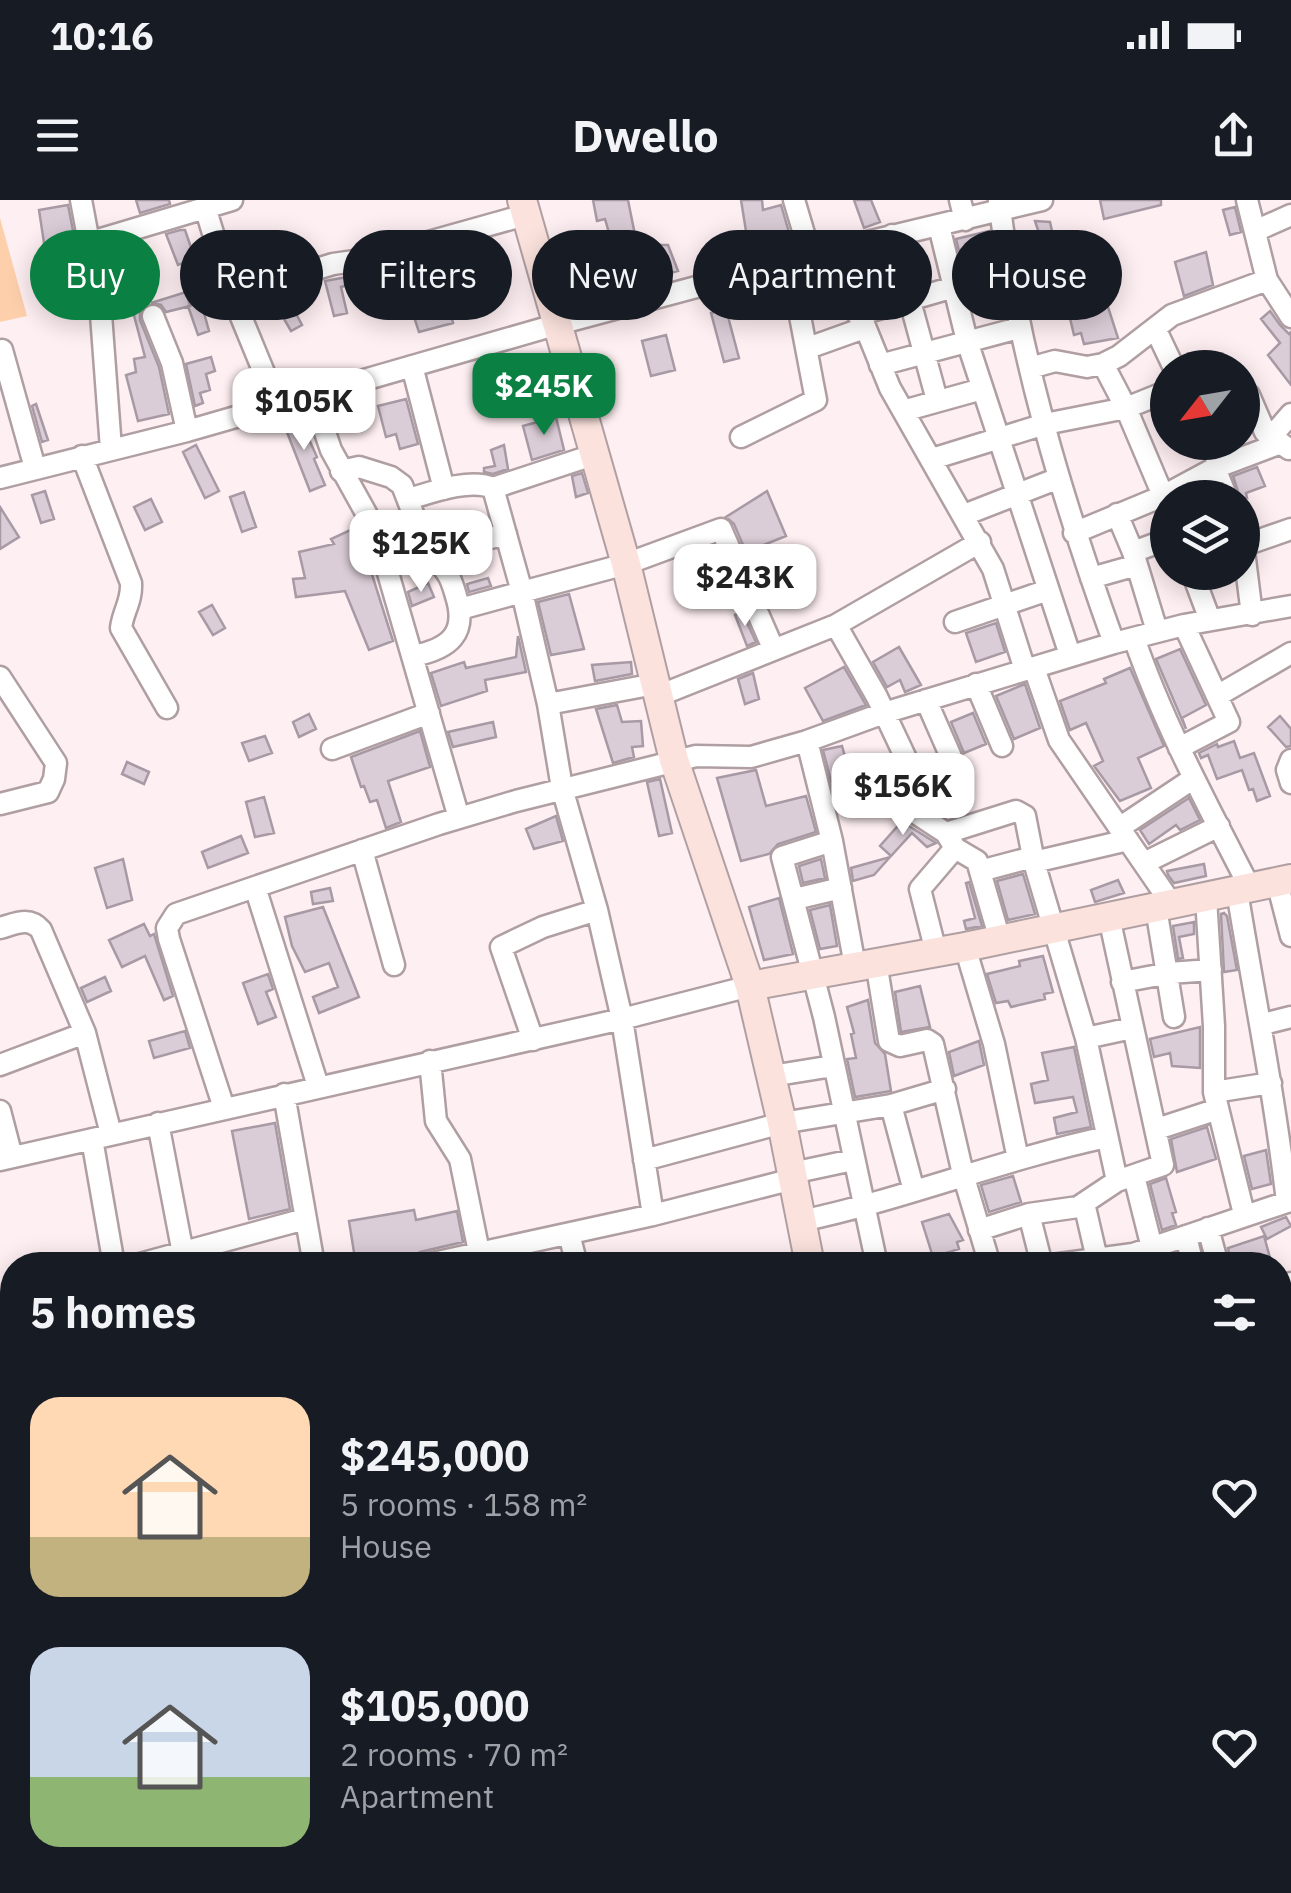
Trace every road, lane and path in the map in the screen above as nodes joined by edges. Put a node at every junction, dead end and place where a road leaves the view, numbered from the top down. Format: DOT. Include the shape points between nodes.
graph roads {
  1 [pos="81,200"];
  2 [pos="232,200"];
  3 [pos="794,200"];
  4 [pos="1042,200"];
  5 [pos="1246,200"];
  6 [pos="1000,206"];
  7 [pos="190,207"];
  8 [pos="523,208"];
  9 [pos="962,210"];
  10 [pos="1289,223"];
  11 [pos="938,226"];
  12 [pos="88,230"];
  13 [pos="125,230"];
  14 [pos="201,230"];
  15 [pos="803,230"];
  16 [pos="918,230"];
  17 [pos="1255,231"];
  18 [pos="323,267"];
  19 [pos="952,279"];
  20 [pos="1277,284"];
  21 [pos="693,288"];
  22 [pos="1291,318"];
  23 [pos="102,320"];
  24 [pos="155,320"];
  25 [pos="242,320"];
  26 [pos="801,320"];
  27 [pos="914,320"];
  28 [pos="962,320"];
  29 [pos="1017,320"];
  30 [pos="861,321"];
  31 [pos="555,325"];
  32 [pos="1019,328"];
  33 [pos="1155,328"];
  34 [pos="967,341"];
  35 [pos="808,348"];
  36 [pos="2,350"];
  37 [pos="1165,350"];
  38 [pos="923,354"];
  39 [pos="1102,364"];
  40 [pos="880,365"];
  41 [pos="412,366"];
  42 [pos="1030,368"];
  43 [pos="982,389"];
  44 [pos="312,394"];
  45 [pos="1150,398"];
  46 [pos="937,400"];
  47 [pos="277,404"];
  48 [pos="1126,408"];
  49 [pos="902,411"];
  50 [pos="1291,414"];
  51 [pos="1260,419"];
  52 [pos="1045,424"];
  53 [pos="188,431"];
  54 [pos="741,438"];
  55 [pos="998,438"];
  56 [pos="1281,443"];
  57 [pos="112,449"];
  58 [pos="596,454"];
  59 [pos="82,456"];
  60 [pos="932,458"];
  61 [pos="1215,460"];
  62 [pos="1217,467"];
  63 [pos="36,468"];
  64 [pos="341,470"];
  65 [pos="0,478"];
  66 [pos="1059,478"];
  67 [pos="1156,480"];
  68 [pos="1197,480"];
  69 [pos="1221,480"];
  70 [pos="493,488"];
  71 [pos="444,490"];
  72 [pos="1018,492"];
  73 [pos="409,499"];
  74 [pos="1150,505"];
  75 [pos="1117,514"];
  76 [pos="964,515"];
  77 [pos="1291,529"];
  78 [pos="1074,532"];
  79 [pos="506,534"];
  80 [pos="1260,536"];
  81 [pos="980,542"];
  82 [pos="1150,549"];
  83 [pos="1135,559"];
  84 [pos="431,561"];
  85 [pos="626,564"];
  86 [pos="386,566"];
  87 [pos="1090,578"];
  88 [pos="1048,590"];
  89 [pos="1199,590"];
  90 [pos="1249,590"];
  91 [pos="522,592"];
  92 [pos="1006,606"];
  93 [pos="1291,606"];
  94 [pos="460,608"];
  95 [pos="1252,614"];
  96 [pos="1210,620"];
  97 [pos="955,622"];
  98 [pos="836,625"];
  99 [pos="1184,625"];
  100 [pos="1157,631"];
  101 [pos="1124,640"];
  102 [pos="773,648"];
  103 [pos="413,656"];
  104 [pos="1070,656"];
  105 [pos="1289,658"];
  106 [pos="1029,669"];
  107 [pos="0,677"];
  108 [pos="976,684"];
  109 [pos="657,690"];
  110 [pos="1217,696"];
  111 [pos="926,700"];
  112 [pos="548,704"];
  113 [pos="167,708"];
  114 [pos="884,712"];
  115 [pos="429,713"];
  116 [pos="807,742"];
  117 [pos="1002,746"];
  118 [pos="332,748"];
  119 [pos="1180,748"];
  120 [pos="674,760"];
  121 [pos="1291,760"];
  122 [pos="954,764"];
  123 [pos="1194,778"];
  124 [pos="1291,783"];
  125 [pos="562,788"];
  126 [pos="0,804"];
  127 [pos="458,818"];
  128 [pos="1218,826"];
  129 [pos="1123,834"];
  130 [pos="950,840"];
  131 [pos="832,841"];
  132 [pos="362,850"];
  133 [pos="1033,860"];
  134 [pos="1144,864"];
  135 [pos="980,871"];
  136 [pos="1264,885"];
  137 [pos="255,887"];
  138 [pos="841,888"];
  139 [pos="1206,898"];
  140 [pos="795,899"];
  141 [pos="1165,907"];
  142 [pos="596,910"];
  143 [pos="1110,917"];
  144 [pos="0,928"];
  145 [pos="1053,929"];
  146 [pos="1291,936"];
  147 [pos="1000,940"];
  148 [pos="965,948"];
  149 [pos="936,952"];
  150 [pos="866,964"];
  151 [pos="394,965"];
  152 [pos="1211,970"];
  153 [pos="1169,973"];
  154 [pos="814,974"];
  155 [pos="1122,982"];
  156 [pos="750,986"];
  157 [pos="1174,1016"];
  158 [pos="1291,1016"];
  159 [pos="622,1019"];
  160 [pos="1262,1024"];
  161 [pos="1132,1028"];
  162 [pos="84,1034"];
  163 [pos="1086,1038"];
  164 [pos="533,1040"];
  165 [pos="430,1061"];
  166 [pos="0,1065"];
  167 [pos="833,1066"];
  168 [pos="771,1076"];
  169 [pos="1271,1083"];
  170 [pos="318,1086"];
  171 [pos="945,1089"];
  172 [pos="284,1094"];
  173 [pos="1216,1101"];
  174 [pos="892,1105"];
  175 [pos="224,1108"];
  176 [pos="0,1111"];
  177 [pos="844,1114"];
  178 [pos="158,1123"];
  179 [pos="782,1124"];
  180 [pos="1157,1129"];
  181 [pos="102,1136"];
  182 [pos="1107,1137"];
  183 [pos="6,1158"];
  184 [pos="1018,1159"];
  185 [pos="644,1160"];
  186 [pos="853,1160"];
  187 [pos="963,1174"];
  188 [pos="792,1176"];
  189 [pos="1125,1179"];
  190 [pos="914,1191"];
  191 [pos="1289,1202"];
  192 [pos="1084,1203"];
  193 [pos="864,1208"];
  194 [pos="1029,1214"];
  195 [pos="1244,1214"];
  196 [pos="653,1215"];
  197 [pos="305,1219"];
  198 [pos="802,1220"];
  199 [pos="1208,1228"];
  200 [pos="980,1230"];
  201 [pos="569,1234"];
  202 [pos="1186,1236"];
  203 [pos="1152,1248"];
  204 [pos="113,1252"];
  205 [pos="183,1252"];
  206 [pos="205,1252"];
  207 [pos="311,1252"];
  208 [pos="479,1252"];
  209 [pos="574,1252"];
  210 [pos="808,1252"];
  211 [pos="874,1252"];
  212 [pos="986,1252"];
  213 [pos="1039,1252"];
  214 [pos="1095,1252"];
  215 [pos="1138,1252"];
  216 [pos="1190,1252"];
  217 [pos="1214,1252"];
  1 -- 12 [label="street"];
  2 -- 7 [label="street"];
  3 -- 15 [label="street"];
  4 -- 6 [label="street"];
  5 -- 17 [label="street"];
  6 -- 9 [label="street"];
  7 -- 13 [label="street"];
  7 -- 14 [label="street"];
  8 -- 18 [label="street" via="368,259"];
  8 -- 31 [label="street"];
  9 -- 11 [label="street"];
  10 -- 17 [label="street"];
  11 -- 16 [label="street"];
  11 -- 19 [label="street"];
  17 -- 20 [label="street"];
  20 -- 22 [label="street"];
  20 -- 33 [label="street" via="1178,312"];
  21 -- 31 [label="street"];
  23 -- 57 [label="street"];
  24 -- 53 [label="street"];
  25 -- 47 [label="street"];
  26 -- 35 [label="street"];
  27 -- 38 [label="street"];
  28 -- 34 [label="street"];
  29 -- 32 [label="street"];
  30 -- 35 [label="street"];
  30 -- 40 [label="street"];
  31 -- 41 [label="street"];
  31 -- 58 [label="street"];
  32 -- 34 [label="street"];
  32 -- 42 [label="street"];
  33 -- 37 [label="street"];
  33 -- 39 [label="street"];
  34 -- 38 [label="street"];
  34 -- 43 [label="street"];
  35 -- 54 [label="street" via="816,400"];
  36 -- 63 [label="street"];
  38 -- 40 [label="street"];
  38 -- 46 [label="street"];
  39 -- 42 [label="street" via="1064,360"];
  39 -- 48 [label="street"];
  40 -- 49 [label="street"];
  41 -- 44 [label="street"];
  41 -- 71 [label="street"];
  42 -- 52 [label="street"];
  43 -- 46 [label="street"];
  43 -- 55 [label="street"];
  44 -- 47 [label="street"];
  44 -- 64 [label="street"];
  45 -- 48 [label="street"];
  46 -- 49 [label="street"];
  47 -- 53 [label="street"];
  48 -- 52 [label="street"];
  48 -- 67 [label="street"];
  49 -- 60 [label="street"];
  50 -- 56 [label="street"];
  51 -- 56 [label="street"];
  52 -- 55 [label="street"];
  52 -- 66 [label="street"];
  53 -- 57 [label="street"];
  55 -- 60 [label="street"];
  55 -- 72 [label="street"];
  56 -- 62 [label="street"];
  57 -- 59 [label="street"];
  58 -- 70 [label="street"];
  58 -- 85 [label="street"];
  59 -- 63 [label="street"];
  59 -- 113 [label="street" via="131,583 132,601 120,628"];
  60 -- 76 [label="street"];
  61 -- 62 [label="street"];
  62 -- 68 [label="street"];
  62 -- 69 [label="street"];
  63 -- 65 [label="street"];
  64 -- 73 [label="street" via="354,466 391,477"];
  64 -- 86 [label="street"];
  66 -- 72 [label="street"];
  66 -- 78 [label="street"];
  70 -- 71 [label="street"];
  70 -- 79 [label="street"];
  71 -- 73 [label="street"];
  72 -- 76 [label="street"];
  72 -- 88 [label="street"];
  73 -- 84 [label="street"];
  74 -- 75 [label="street"];
  75 -- 78 [label="street"];
  75 -- 83 [label="street"];
  76 -- 81 [label="street"];
  77 -- 80 [label="street"];
  78 -- 87 [label="street"];
  79 -- 84 [label="street" via="448,549"];
  79 -- 91 [label="street"];
  81 -- 92 [label="street"];
  81 -- 98 [label="street"];
  82 -- 83 [label="street"];
  83 -- 87 [label="street"];
  83 -- 100 [label="street"];
  84 -- 86 [label="street"];
  84 -- 94 [label="street" via="452,580"];
  85 -- 91 [label="street"];
  85 -- 102 [label="street" via="721,530"];
  85 -- 109 [label="street"];
  86 -- 103 [label="street"];
  87 -- 101 [label="street"];
  88 -- 92 [label="street"];
  88 -- 104 [label="street"];
  89 -- 96 [label="street"];
  90 -- 95 [label="street"];
  91 -- 94 [label="street"];
  91 -- 112 [label="street"];
  92 -- 97 [label="street"];
  92 -- 106 [label="street"];
  93 -- 95 [label="street"];
  94 -- 103 [label="street" via="460,625 449,642"];
  95 -- 96 [label="street"];
  96 -- 99 [label="street"];
  98 -- 102 [label="street"];
  98 -- 114 [label="street"];
  99 -- 100 [label="street"];
  99 -- 110 [label="street"];
  100 -- 101 [label="street"];
  101 -- 104 [label="street"];
  101 -- 119 [label="street"];
  102 -- 109 [label="street"];
  103 -- 115 [label="street"];
  104 -- 106 [label="street"];
  105 -- 110 [label="street"];
  106 -- 108 [label="street"];
  106 -- 129 [label="street" via="1059,740"];
  107 -- 126 [label="street" via="56,763 48,792"];
  108 -- 111 [label="street"];
  108 -- 117 [label="street"];
  109 -- 112 [label="street"];
  109 -- 120 [label="street"];
  110 -- 119 [label="street" via="1229,722"];
  111 -- 114 [label="street"];
  111 -- 122 [label="street"];
  112 -- 125 [label="street"];
  114 -- 116 [label="street"];
  114 -- 130 [label="street" via="918,784 912,807"];
  115 -- 118 [label="street"];
  115 -- 127 [label="street"];
  116 -- 120 [label="street" via="746,759"];
  116 -- 131 [label="street"];
  119 -- 123 [label="street"];
  120 -- 125 [label="street"];
  120 -- 156 [label="street"];
  121 -- 124 [label="street"];
  123 -- 128 [label="street"];
  123 -- 129 [label="street"];
  125 -- 127 [label="street"];
  125 -- 142 [label="street"];
  127 -- 132 [label="street"];
  128 -- 134 [label="street"];
  128 -- 136 [label="street"];
  129 -- 133 [label="street"];
  129 -- 134 [label="street"];
  130 -- 133 [label="street" via="1020,811"];
  130 -- 135 [label="street"];
  130 -- 149 [label="street" via="920,889"];
  131 -- 138 [label="street"];
  131 -- 140 [label="street" via="782,857"];
  132 -- 137 [label="street"];
  132 -- 151 [label="street"];
  133 -- 135 [label="street"];
  133 -- 145 [label="street"];
  134 -- 141 [label="street"];
  135 -- 147 [label="street"];
  136 -- 139 [label="street"];
  136 -- 146 [label="street"];
  136 -- 160 [label="street" via="1250,973"];
  137 -- 170 [label="street"];
  137 -- 175 [label="street" via="176,914 167,928"];
  138 -- 140 [label="street"];
  138 -- 150 [label="street"];
  139 -- 141 [label="street"];
  139 -- 152 [label="street"];
  140 -- 154 [label="street"];
  141 -- 143 [label="street"];
  141 -- 153 [label="street"];
  142 -- 159 [label="street"];
  142 -- 164 [label="street" via="501,947"];
  143 -- 145 [label="street"];
  143 -- 155 [label="street"];
  144 -- 162 [label="street" via="26,921 41,930"];
  145 -- 147 [label="street"];
  145 -- 163 [label="street"];
  147 -- 148 [label="street"];
  148 -- 149 [label="street"];
  148 -- 184 [label="street"];
  149 -- 150 [label="street"];
  150 -- 154 [label="street"];
  150 -- 171 [label="street" via="889,1041 900,1046 930,1040"];
  152 -- 153 [label="street"];
  152 -- 173 [label="street"];
  153 -- 155 [label="street"];
  153 -- 157 [label="street"];
  154 -- 156 [label="street"];
  154 -- 167 [label="street"];
  155 -- 161 [label="street"];
  156 -- 159 [label="street"];
  156 -- 168 [label="street"];
  158 -- 160 [label="street"];
  159 -- 164 [label="street"];
  159 -- 185 [label="street"];
  160 -- 169 [label="street"];
  161 -- 163 [label="street"];
  161 -- 180 [label="street"];
  162 -- 166 [label="street"];
  162 -- 181 [label="street"];
  163 -- 182 [label="street"];
  164 -- 165 [label="street"];
  165 -- 170 [label="street"];
  165 -- 208 [label="street" via="436,1121 460,1159"];
  167 -- 168 [label="street"];
  167 -- 177 [label="street"];
  168 -- 179 [label="street"];
  169 -- 173 [label="street"];
  169 -- 191 [label="street"];
  170 -- 172 [label="street"];
  171 -- 174 [label="street"];
  171 -- 187 [label="street"];
  172 -- 175 [label="street"];
  172 -- 197 [label="street"];
  173 -- 180 [label="street"];
  173 -- 195 [label="street"];
  174 -- 177 [label="street"];
  174 -- 190 [label="street"];
  175 -- 178 [label="street"];
  176 -- 183 [label="street"];
  177 -- 179 [label="street"];
  177 -- 186 [label="street"];
  178 -- 181 [label="street"];
  178 -- 205 [label="street"];
  179 -- 185 [label="street"];
  179 -- 188 [label="street"];
  180 -- 189 [label="street" via="1163,1165"];
  181 -- 183 [label="street"];
  181 -- 204 [label="street"];
  182 -- 184 [label="street"];
  182 -- 189 [label="street"];
  184 -- 187 [label="street"];
  185 -- 196 [label="street"];
  186 -- 188 [label="street"];
  186 -- 193 [label="street"];
  187 -- 190 [label="street"];
  187 -- 200 [label="street"];
  188 -- 196 [label="street"];
  188 -- 198 [label="street"];
  189 -- 192 [label="street"];
  189 -- 203 [label="street"];
  190 -- 193 [label="street"];
  191 -- 195 [label="street"];
  192 -- 194 [label="street"];
  192 -- 214 [label="street"];
  193 -- 198 [label="street"];
  193 -- 211 [label="street"];
  194 -- 200 [label="street"];
  194 -- 213 [label="street"];
  195 -- 199 [label="street"];
  196 -- 201 [label="street"];
  197 -- 206 [label="street"];
  197 -- 207 [label="street"];
  198 -- 210 [label="street"];
  199 -- 202 [label="street"];
  199 -- 217 [label="street"];
  200 -- 212 [label="street"];
  201 -- 208 [label="street"];
  201 -- 209 [label="street"];
  202 -- 203 [label="street"];
  202 -- 216 [label="street"];
  203 -- 215 [label="street"];
}
